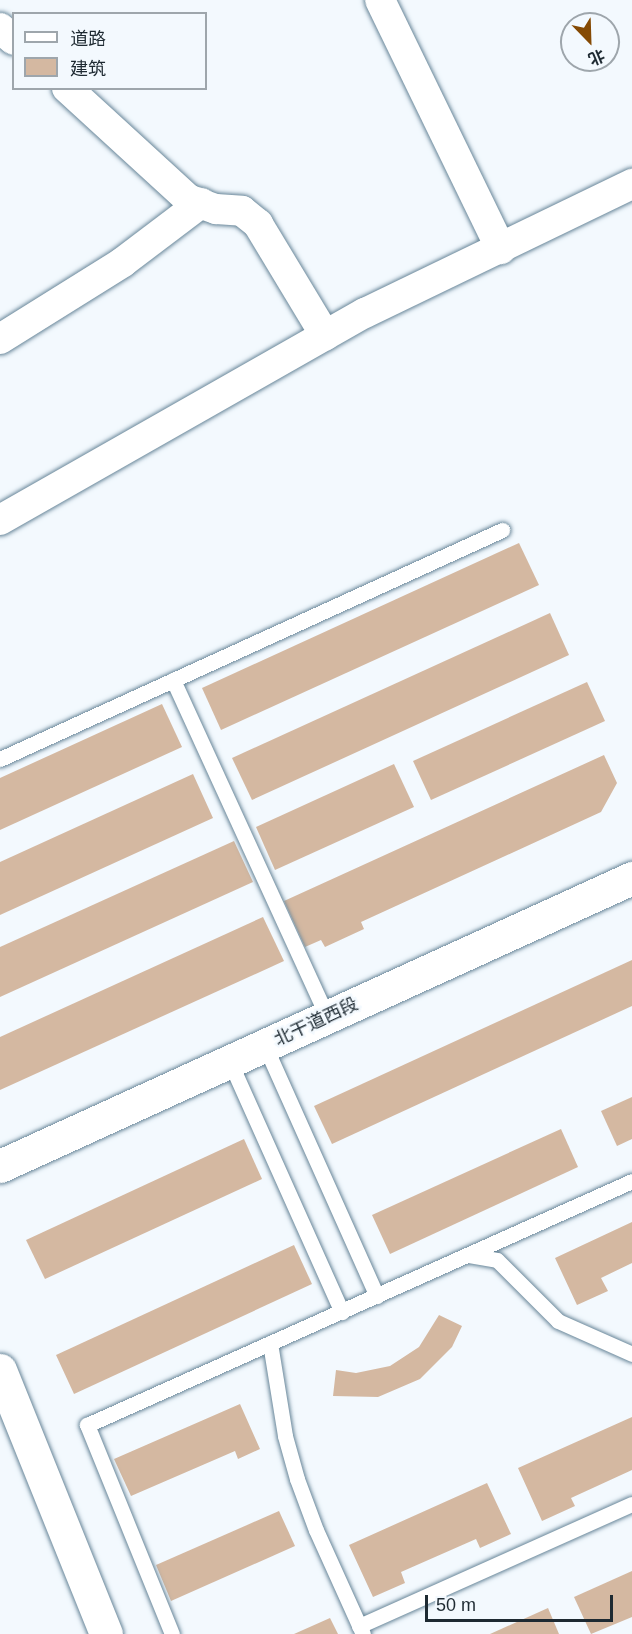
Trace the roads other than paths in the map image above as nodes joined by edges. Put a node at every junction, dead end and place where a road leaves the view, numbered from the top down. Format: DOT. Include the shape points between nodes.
graph roads {
  1 [pos="380,0"];
  2 [pos="0,28"];
  3 [pos="12,38"];
  4 [pos="69,90"];
  5 [pos="632,184"];
  6 [pos="201,203"];
  7 [pos="501,249"];
  8 [pos="325,335"];
  9 [pos="0,339"];
  10 [pos="0,520"];
  11 [pos="502,530"];
  12 [pos="173,680"];
  13 [pos="0,759"];
  14 [pos="632,878"];
  15 [pos="327,1017"];
  16 [pos="265,1046"];
  17 [pos="230,1062"];
  18 [pos="0,1166"];
  19 [pos="632,1181"];
  20 [pos="469,1255"];
  21 [pos="377,1296"];
  22 [pos="342,1312"];
  23 [pos="270,1343"];
  24 [pos="632,1354"];
  25 [pos="0,1370"];
  26 [pos="632,1504"];
  27 [pos="361,1630"];
  28 [pos="106,1634"];
  29 [pos="172,1634"];
  1 -- 7 [label="street"];
  2 -- 3 [label="street"];
  4 -- 6 [label="street" via="188,199"];
  5 -- 7 [label="street"];
  6 -- 8 [label="street" via="242,211 258,224"];
  6 -- 9 [label="street" via="123,262"];
  7 -- 8 [label="street"];
  8 -- 10 [label="street"];
  11 -- 12 [label="lane"];
  12 -- 13 [label="lane"];
  12 -- 15 [label="lane"];
  14 -- 15 [label="street, 北干道西段"];
  15 -- 16 [label="street, 北干道西段"];
  16 -- 17 [label="street, 北干道西段"];
  16 -- 21 [label="lane"];
  17 -- 18 [label="street, 北干道西段"];
  17 -- 22 [label="lane"];
  19 -- 20 [label="lane"];
  20 -- 21 [label="lane"];
  20 -- 24 [label="lane" via="497,1260 558,1321"];
  21 -- 22 [label="lane"];
  22 -- 23 [label="lane"];
  23 -- 27 [label="lane" via="285,1436 297,1479"];
  23 -- 29 [label="lane" via="87,1425"];
  25 -- 28 [label="street"];
  26 -- 27 [label="lane"];
}
